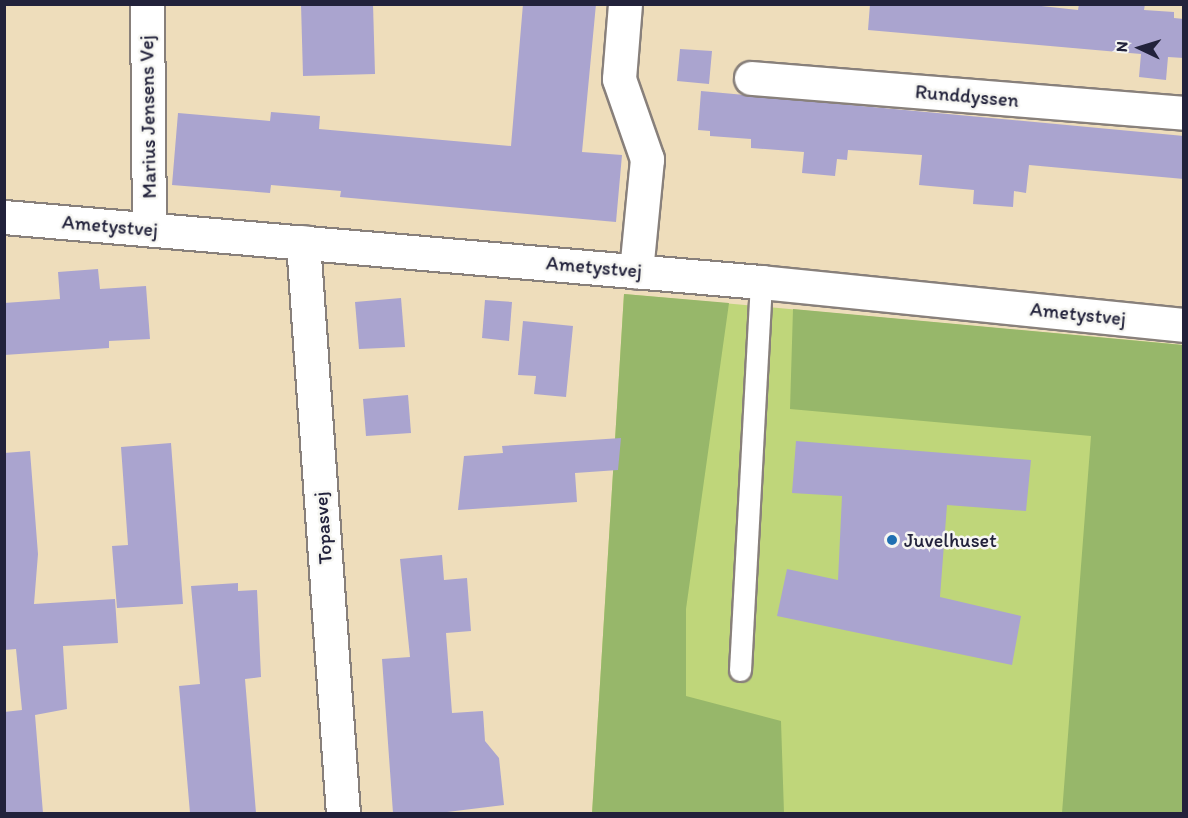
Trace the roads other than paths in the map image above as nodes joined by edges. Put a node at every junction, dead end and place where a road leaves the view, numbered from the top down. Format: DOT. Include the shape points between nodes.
graph roads {
  1 [pos="147,4"];
  2 [pos="625,4"];
  3 [pos="751,78"];
  4 [pos="1184,114"];
  5 [pos="4,217"];
  6 [pos="149,229"];
  7 [pos="303,242"];
  8 [pos="636,271"];
  9 [pos="760,282"];
  10 [pos="1184,325"];
  11 [pos="740,670"];
  12 [pos="344,813"];
  1 -- 6 [label="street, Marius Jensens Vej"];
  2 -- 8 [label="street" via="619,80 647,159"];
  3 -- 4 [label="street, Runddyssen"];
  5 -- 6 [label="street, Ametystvej"];
  6 -- 7 [label="street, Ametystvej"];
  7 -- 8 [label="street, Ametystvej"];
  7 -- 12 [label="street, Topasvej"];
  8 -- 9 [label="street, Ametystvej"];
  9 -- 10 [label="street, Ametystvej"];
  9 -- 11 [label="lane"];
}
